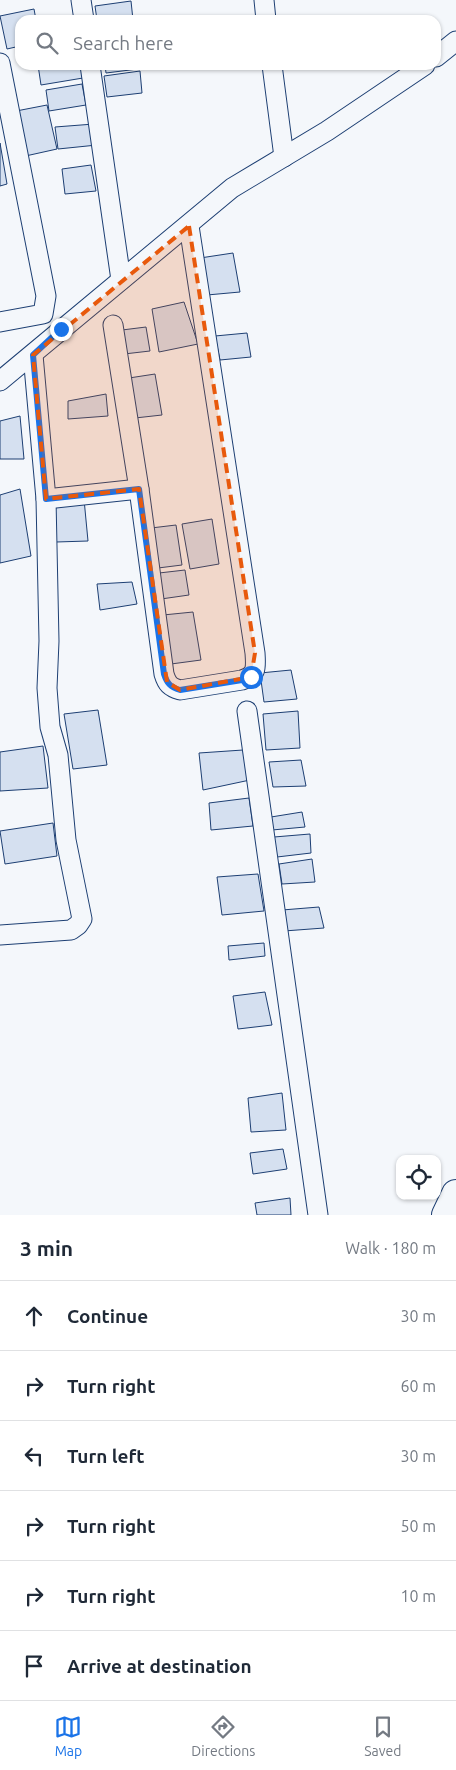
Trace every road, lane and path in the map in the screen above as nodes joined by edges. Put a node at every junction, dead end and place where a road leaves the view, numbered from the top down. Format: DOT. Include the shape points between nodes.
graph roads {
  1 [pos="81,0"];
  2 [pos="264,0"];
  3 [pos="83,15"];
  4 [pos="266,15"];
  5 [pos="456,41"];
  6 [pos="441,53"];
  7 [pos="0,63"];
  8 [pos="91,70"];
  9 [pos="273,70"];
  10 [pos="418,70"];
  11 [pos="284,156"];
  12 [pos="188,226"];
  13 [pos="122,280"];
  14 [pos="0,322"];
  15 [pos="114,325"];
  16 [pos="33,355"];
  17 [pos="0,381"];
  18 [pos="139,489"];
  19 [pos="46,499"];
  20 [pos="247,711"];
  21 [pos="0,936"];
  22 [pos="456,1194"];
  23 [pos="318,1215"];
  24 [pos="446,1215"];
  1 -- 3 [label="street"];
  2 -- 4 [label="street"];
  5 -- 6 [label="street"];
  7 -- 14 [label="street" via="46,296 43,314"];
  8 -- 13 [label="street"];
  9 -- 11 [label="street"];
  10 -- 11 [label="street"];
  11 -- 12 [label="street" via="232,188"];
  12 -- 13 [label="street"];
  12 -- 18 [label="street" via="255,654 256,664 251,677 180,690 167,682"];
  13 -- 16 [label="street"];
  15 -- 18 [label="street"];
  16 -- 17 [label="street"];
  16 -- 19 [label="street"];
  18 -- 19 [label="street"];
  19 -- 21 [label="street" via="50,727 58,755 66,840 82,918 71,930"];
  20 -- 23 [label="street"];
  22 -- 24 [label="highway"];
}
